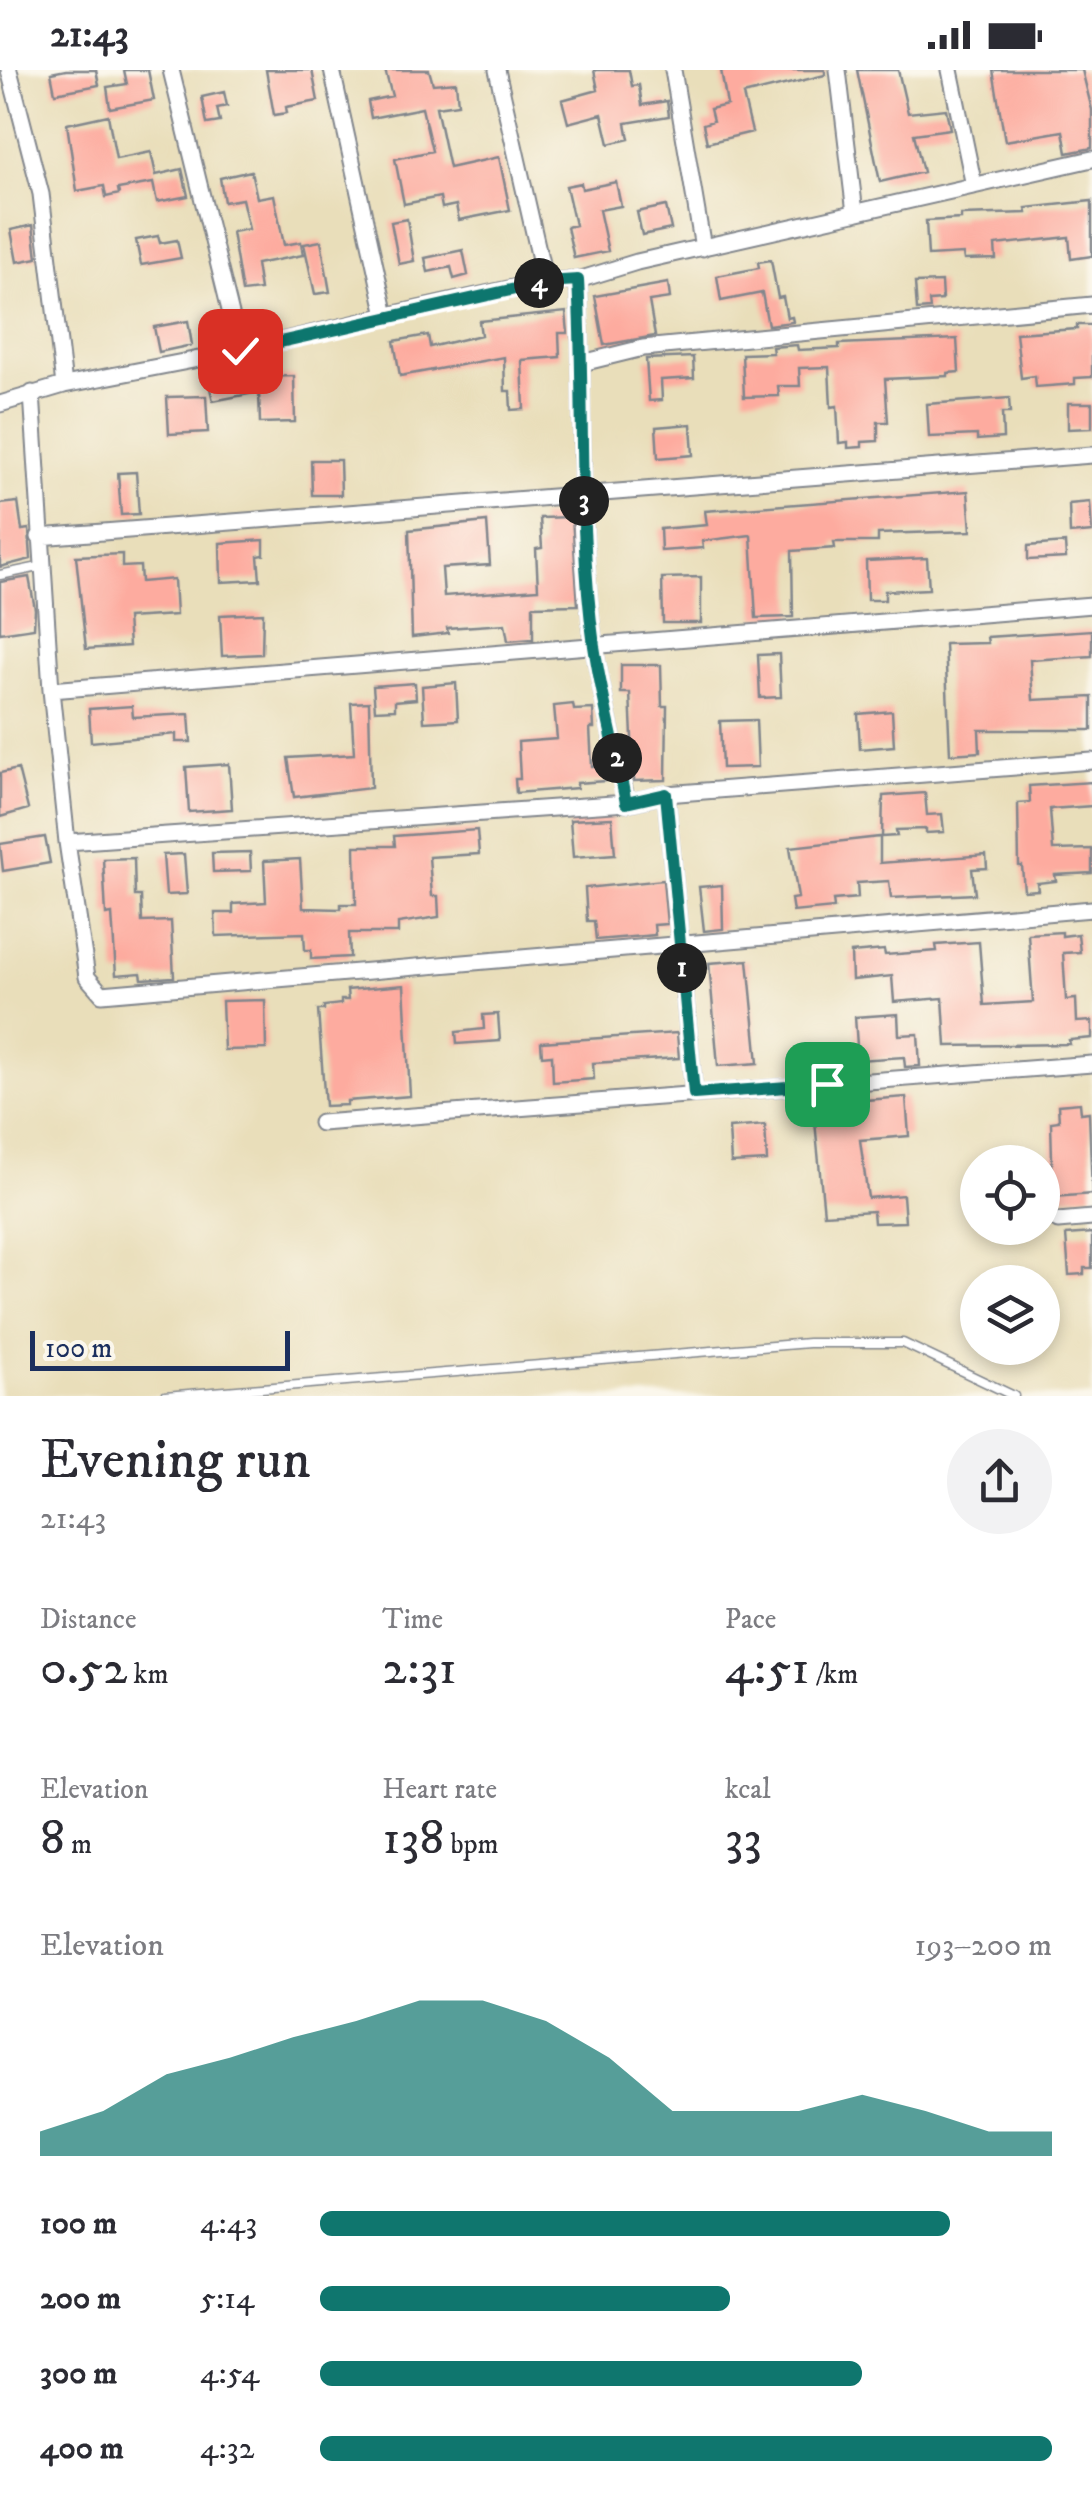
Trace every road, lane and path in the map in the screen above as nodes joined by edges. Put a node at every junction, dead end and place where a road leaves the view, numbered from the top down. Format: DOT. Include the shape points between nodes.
graph roads {
  1 [pos="9,70"];
  2 [pos="171,70"];
  3 [pos="332,70"];
  4 [pos="497,70"];
  5 [pos="674,70"];
  6 [pos="838,70"];
  7 [pos="950,70"];
  8 [pos="1092,159"];
  9 [pos="974,186"];
  10 [pos="855,213"];
  11 [pos="703,248"];
  12 [pos="578,280"];
  13 [pos="546,282"];
  14 [pos="1092,306"];
  15 [pos="386,316"];
  16 [pos="240,351"];
  17 [pos="582,362"];
  18 [pos="64,384"];
  19 [pos="32,393"];
  20 [pos="0,404"];
  21 [pos="1092,455"];
  22 [pos="583,494"];
  23 [pos="39,537"];
  24 [pos="44,566"];
  25 [pos="0,575"];
  26 [pos="1092,604"];
  27 [pos="594,646"];
  28 [pos="51,690"];
  29 [pos="1092,761"];
  30 [pos="666,794"];
  31 [pos="626,803"];
  32 [pos="67,842"];
  33 [pos="1092,909"];
  34 [pos="680,944"];
  35 [pos="1092,1064"];
  36 [pos="694,1094"];
  37 [pos="322,1123"];
  38 [pos="1092,1218"];
  39 [pos="1060,1220"];
  40 [pos="165,1396"];
  41 [pos="1014,1396"];
  1 -- 18 [label="street" via="41,194"];
  2 -- 16 [label="street"];
  3 -- 15 [label="street"];
  4 -- 13 [label="street"];
  5 -- 11 [label="street"];
  6 -- 10 [label="street"];
  7 -- 9 [label="street"];
  8 -- 9 [label="street"];
  9 -- 10 [label="street"];
  10 -- 11 [label="street"];
  11 -- 12 [label="street"];
  12 -- 13 [label="street"];
  12 -- 17 [label="street"];
  13 -- 15 [label="street"];
  14 -- 17 [label="street" via="643,348"];
  15 -- 16 [label="street"];
  16 -- 18 [label="street"];
  17 -- 22 [label="street"];
  18 -- 19 [label="street"];
  19 -- 20 [label="street"];
  19 -- 23 [label="street"];
  21 -- 22 [label="street"];
  22 -- 23 [label="street"];
  22 -- 27 [label="street"];
  23 -- 24 [label="street"];
  24 -- 25 [label="lane"];
  24 -- 28 [label="street"];
  26 -- 27 [label="street"];
  27 -- 28 [label="street"];
  27 -- 31 [label="street"];
  28 -- 32 [label="street"];
  29 -- 30 [label="street"];
  30 -- 31 [label="street"];
  30 -- 34 [label="street"];
  31 -- 32 [label="street"];
  32 -- 34 [label="street" via="87,977 102,994"];
  33 -- 34 [label="street"];
  34 -- 36 [label="street"];
  35 -- 36 [label="street"];
  36 -- 37 [label="street"];
  38 -- 39 [label="street"];
  40 -- 41 [label="lane" via="808,1343 903,1343"];
}
